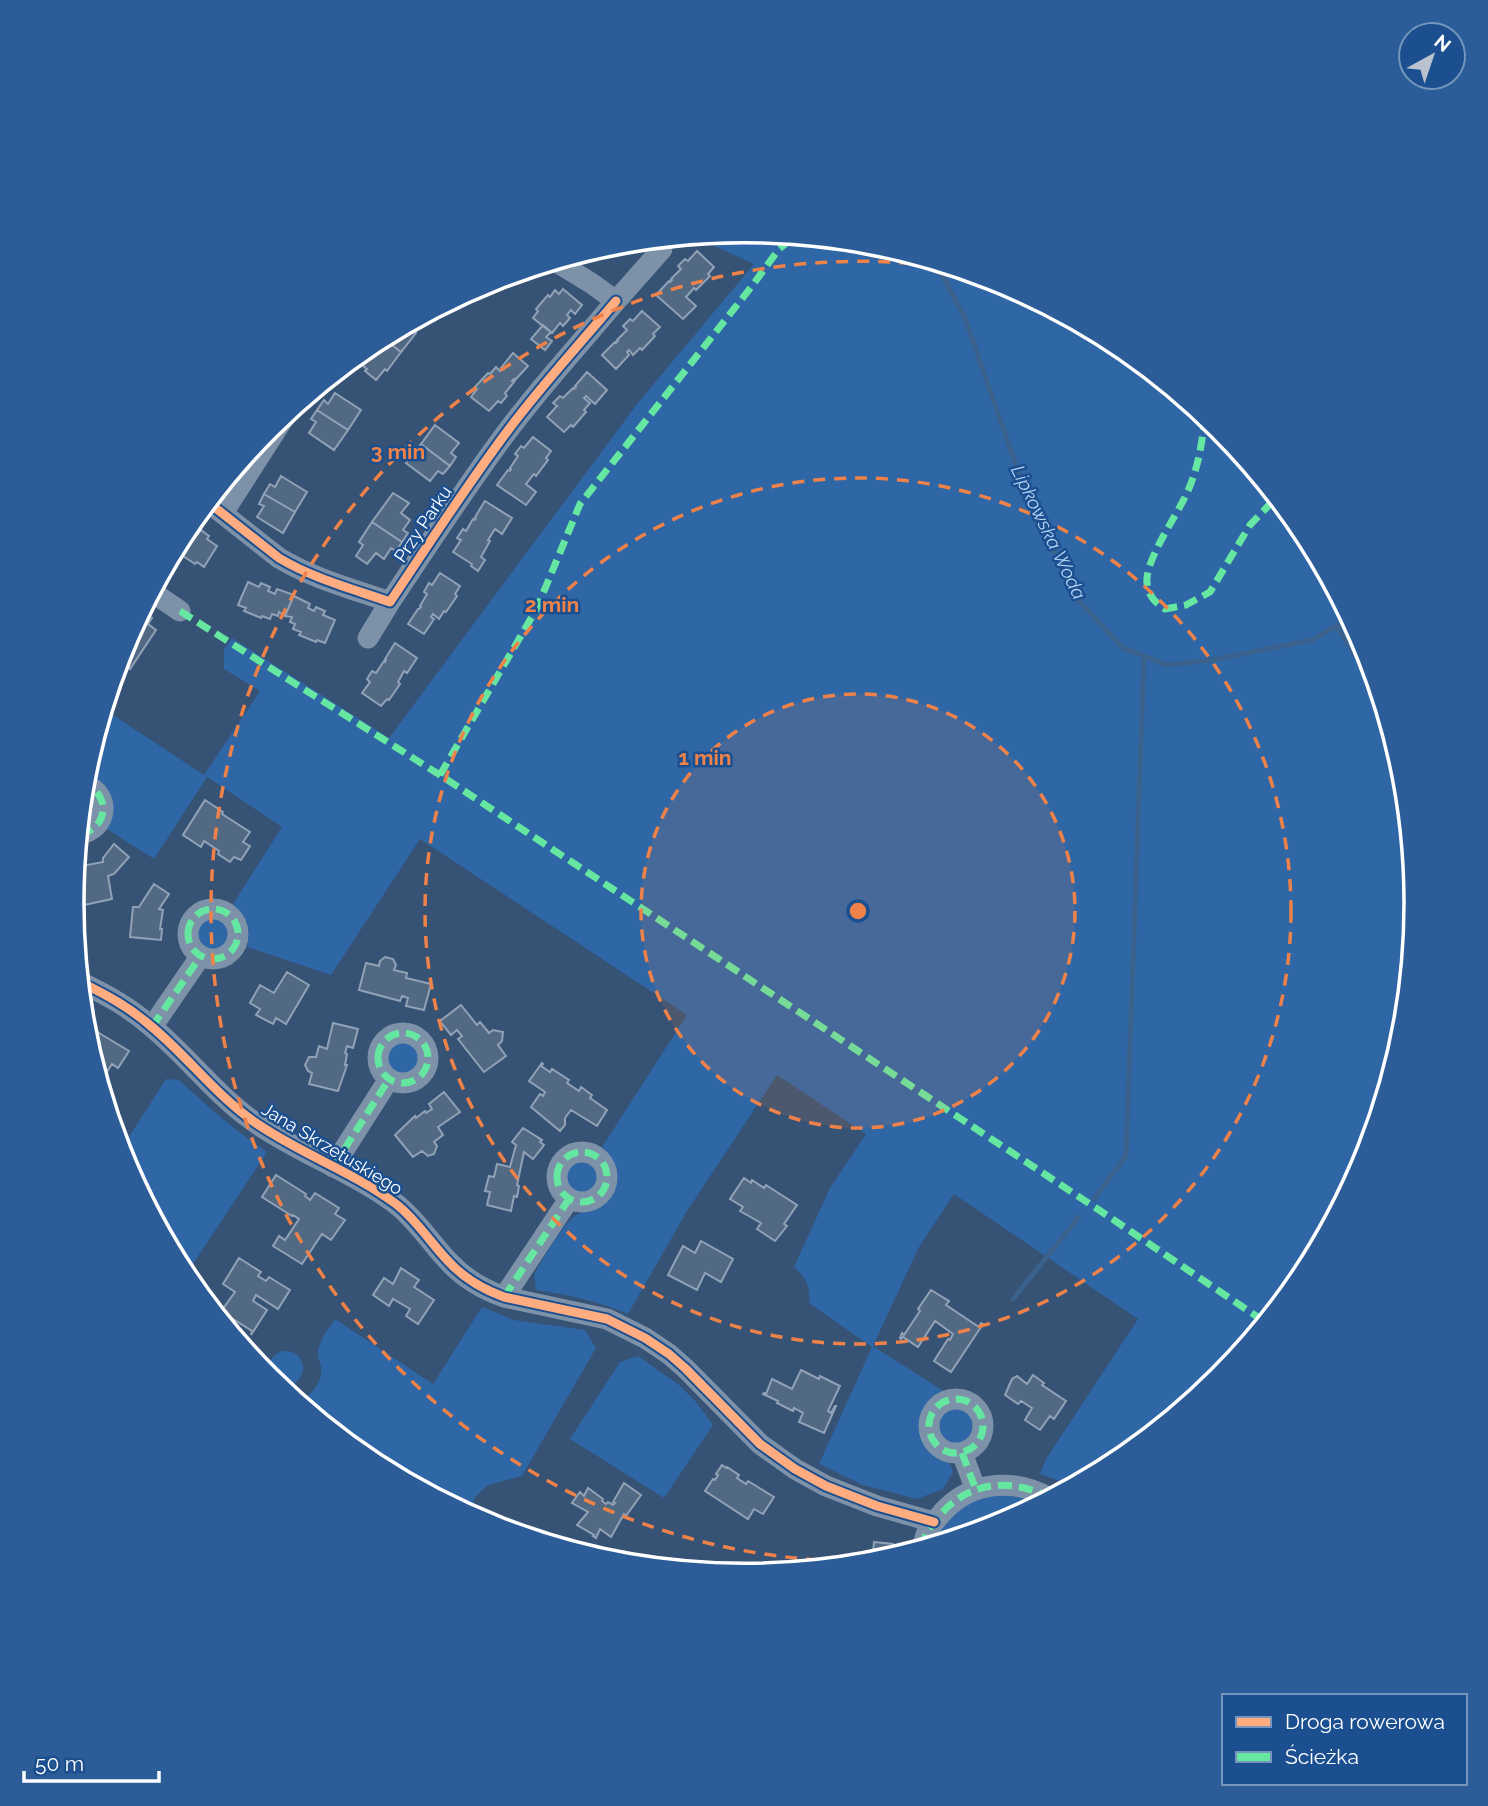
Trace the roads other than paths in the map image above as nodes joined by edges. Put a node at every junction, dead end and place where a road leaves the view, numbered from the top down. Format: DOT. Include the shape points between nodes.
graph roads {
  1 [pos="662,249"];
  2 [pos="565,267"];
  3 [pos="616,301"];
  4 [pos="215,508"];
  5 [pos="159,597"];
  6 [pos="390,602"];
  7 [pos="180,611"];
  8 [pos="368,639"];
  9 [pos="94,789"];
  10 [pos="88,831"];
  11 [pos="200,957"];
  12 [pos="90,986"];
  13 [pos="152,1027"];
  14 [pos="389,1079"];
  15 [pos="333,1167"];
  16 [pos="569,1199"];
  17 [pos="504,1297"];
  18 [pos="962,1452"];
  19 [pos="976,1490"];
  20 [pos="1041,1493"];
  21 [pos="934,1522"];
  22 [pos="925,1538"];
  1 -- 3 [label="street, Przy Parku"];
  2 -- 3 [label="street"];
  3 -- 6 [label="street, Przy Parku" via="507,432"];
  4 -- 6 [label="street" via="292,566"];
  5 -- 7 [label="street"];
  6 -- 8 [label="street, Przy Parku"];
  9 -- 10 [label="street" via="102,815"];
  11 -- 13 [label="street"];
  12 -- 13 [label="street, Jana Skrzetuskiego" via="111,996"];
  13 -- 15 [label="street, Jana Skrzetuskiego" via="224,1098 280,1138"];
  14 -- 15 [label="street"];
  15 -- 17 [label="street, Jana Skrzetuskiego" via="398,1205 452,1265"];
  16 -- 17 [label="street"];
  17 -- 21 [label="street, Jana Skrzetuskiego" via="607,1319 645,1338 686,1368 760,1444 795,1469 877,1506"];
  18 -- 19 [label="street"];
  19 -- 20 [label="street" via="1016,1486"];
  19 -- 21 [label="street" via="946,1507"];
  21 -- 22 [label="street"];
}
